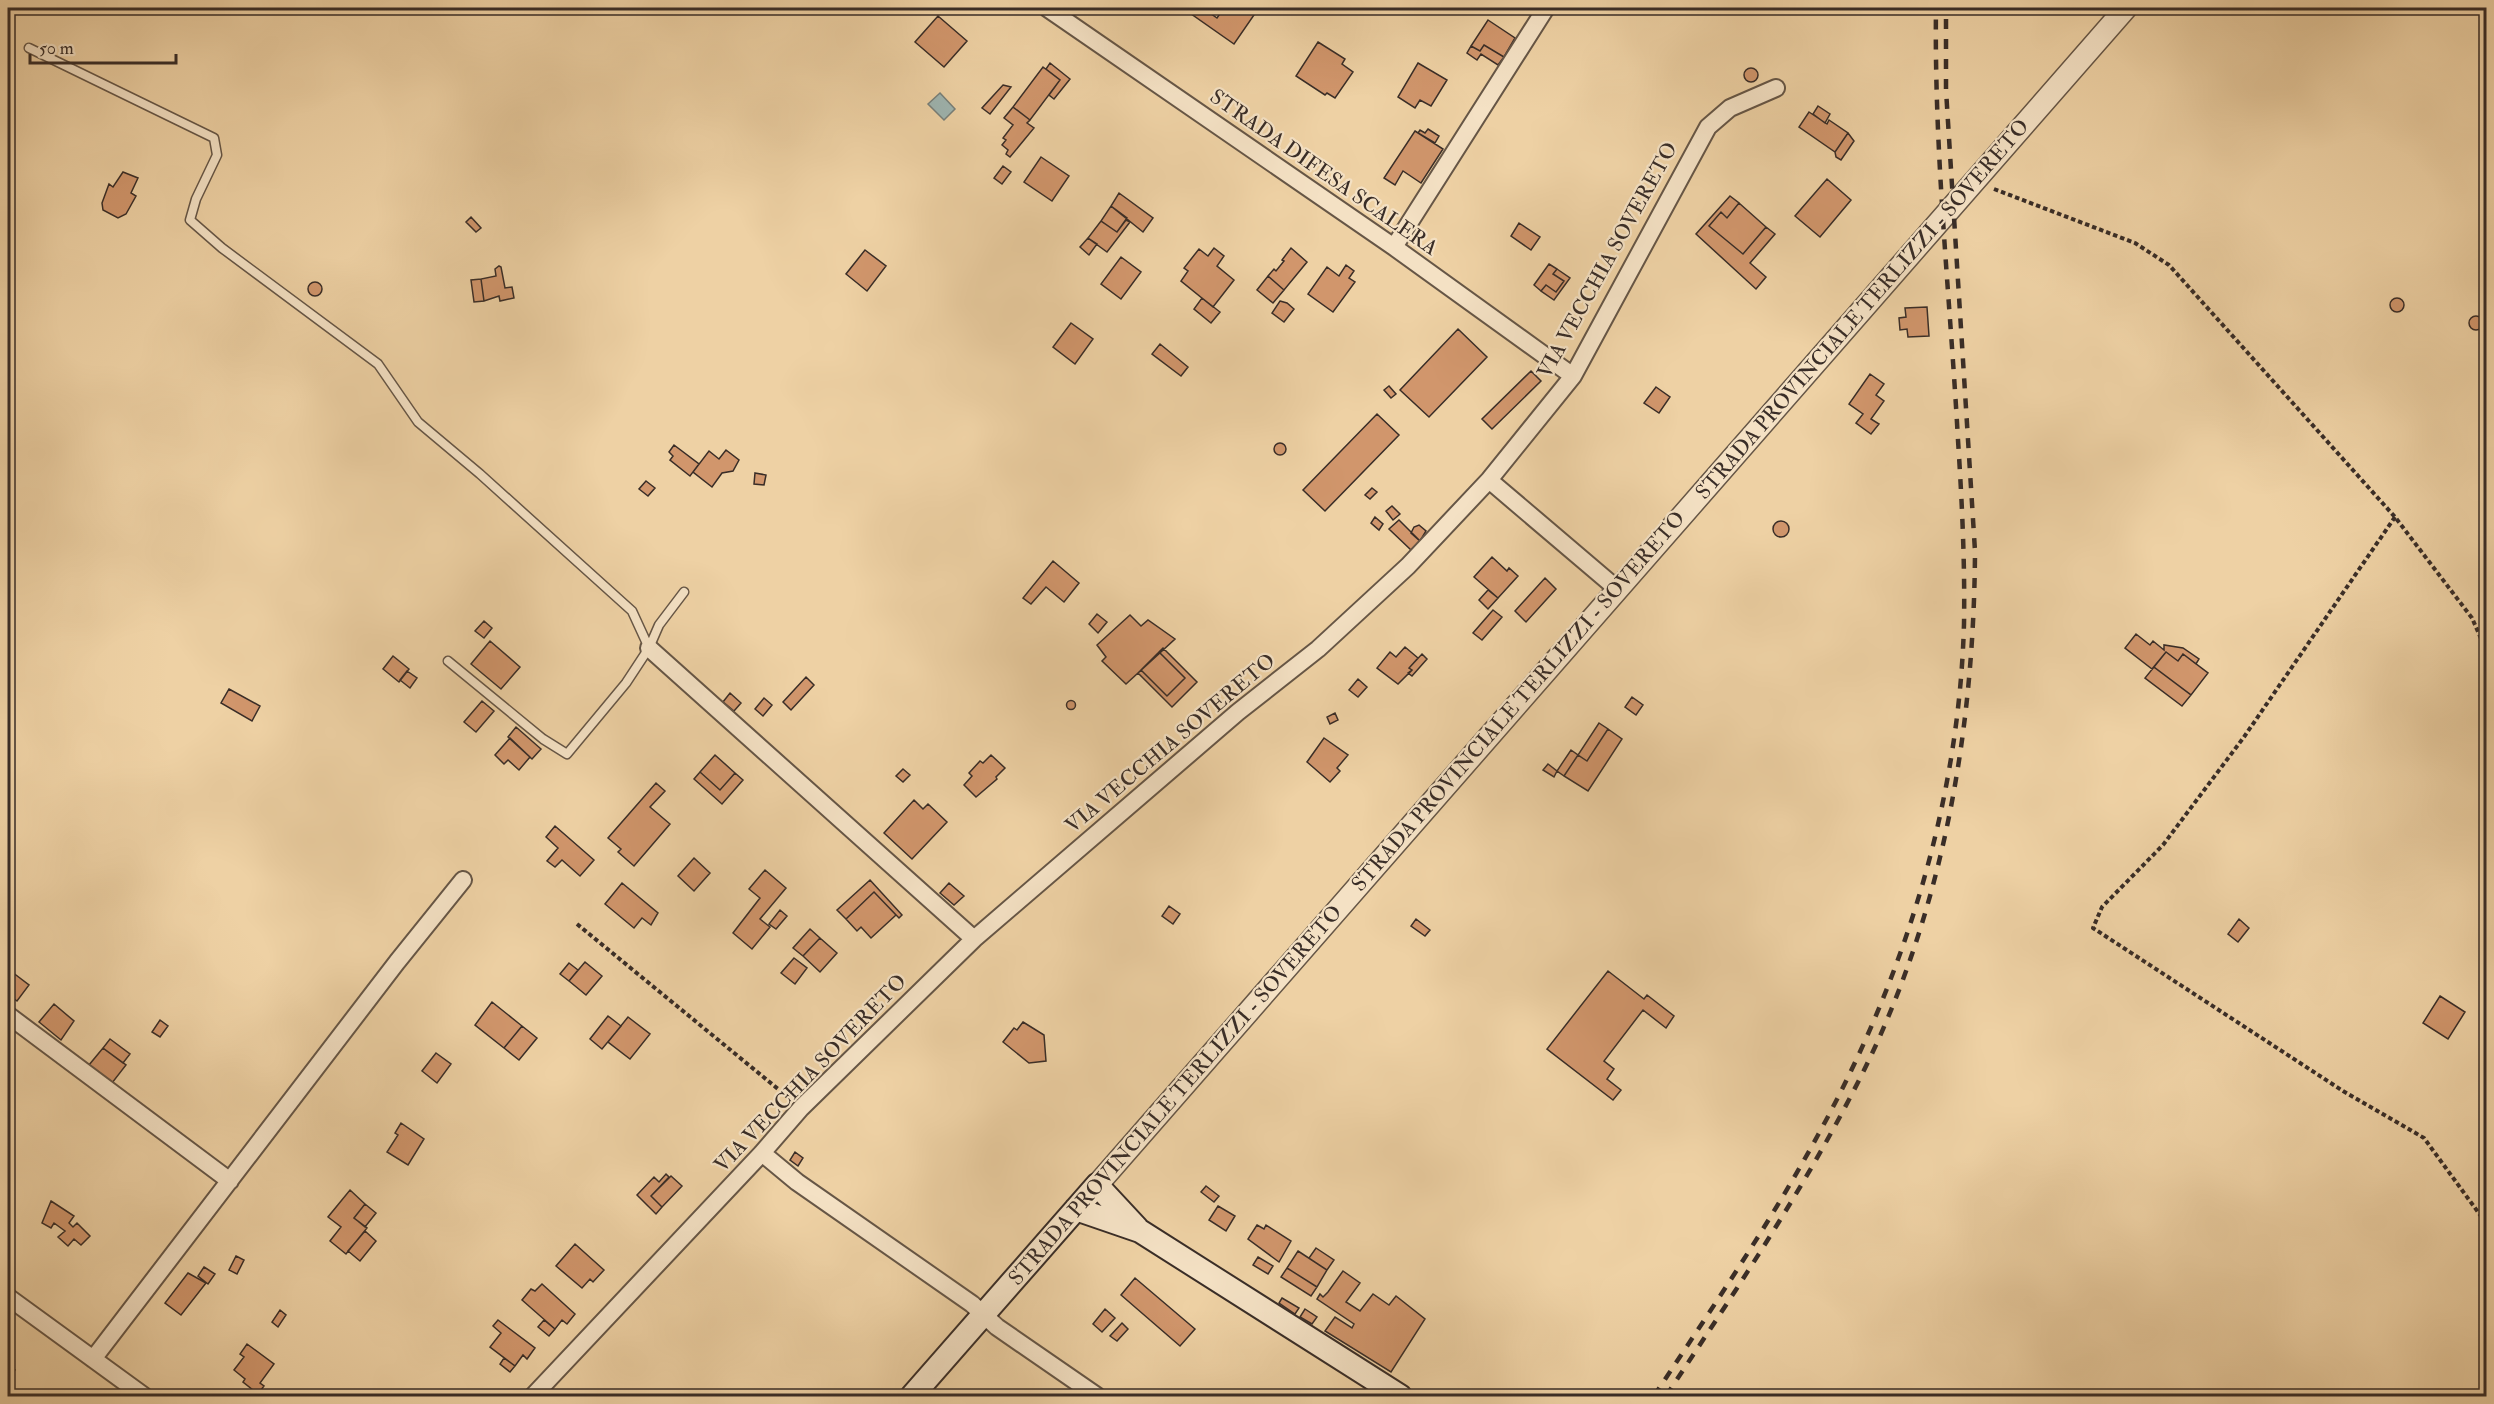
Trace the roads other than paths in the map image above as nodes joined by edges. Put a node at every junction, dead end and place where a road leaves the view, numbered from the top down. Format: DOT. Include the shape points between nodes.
graph roads {
  1 [pos="1047,8"];
  2 [pos="1546,8"];
  3 [pos="2126,8"];
  4 [pos="29,48"];
  5 [pos="1776,88"];
  6 [pos="1394,247"];
  7 [pos="1573,376"];
  8 [pos="1489,480"];
  9 [pos="1616,588"];
  10 [pos="684,592"];
  11 [pos="649,648"];
  12 [pos="448,661"];
  13 [pos="464,880"];
  14 [pos="974,939"];
  15 [pos="8,1015"];
  16 [pos="762,1153"];
  17 [pos="230,1181"];
  18 [pos="1097,1185"];
  19 [pos="1076,1209"];
  20 [pos="1140,1231"];
  21 [pos="8,1297"];
  22 [pos="983,1315"];
  23 [pos="93,1359"];
  24 [pos="144,1396"];
  25 [pos="533,1396"];
  26 [pos="912,1396"];
  27 [pos="1097,1396"];
  28 [pos="1400,1396"];
  1 -- 6 [label="street, STRADA DIFESA SCALERA"];
  2 -- 6 [label="street"];
  3 -- 9 [label="street, STRADA PROVINCIALE TERLIZZI - SOVERETO"];
  4 -- 11 [label="lane" via="214,138 217,155 190,220 378,364 418,423 632,611"];
  5 -- 7 [label="street, VIA VECCHIA SOVERETO" via="1731,108 1708,127"];
  6 -- 7 [label="street, STRADA DIFESA SCALERA"];
  7 -- 8 [label="street, VIA VECCHIA SOVERETO"];
  8 -- 9 [label="street"];
  8 -- 14 [label="street, VIA VECCHIA SOVERETO" via="1408,566 1318,649 1238,712"];
  9 -- 18 [label="street, STRADA PROVINCIALE TERLIZZI - SOVERETO"];
  10 -- 11 [label="lane" via="659,625"];
  11 -- 12 [label="lane" via="626,683 567,754 543,740"];
  11 -- 14 [label="street"];
  13 -- 17 [label="street"];
  14 -- 16 [label="street, VIA VECCHIA SOVERETO" via="801,1108"];
  15 -- 17 [label="street"];
  16 -- 22 [label="street"];
  16 -- 25 [label="street, VIA VECCHIA SOVERETO"];
  17 -- 23 [label="street"];
  18 -- 19 [label="main road, STRADA PROVINCIALE TERLIZZI - SOVERETO"];
  18 -- 20 [label="main road"];
  19 -- 20 [label="main road"];
  19 -- 22 [label="main road, STRADA PROVINCIALE TERLIZZI - SOVERETO"];
  20 -- 28 [label="main road"];
  21 -- 23 [label="street"];
  22 -- 26 [label="main road, STRADA PROVINCIALE TERLIZZI - SOVERETO"];
  22 -- 27 [label="street"];
  23 -- 24 [label="street"];
}
